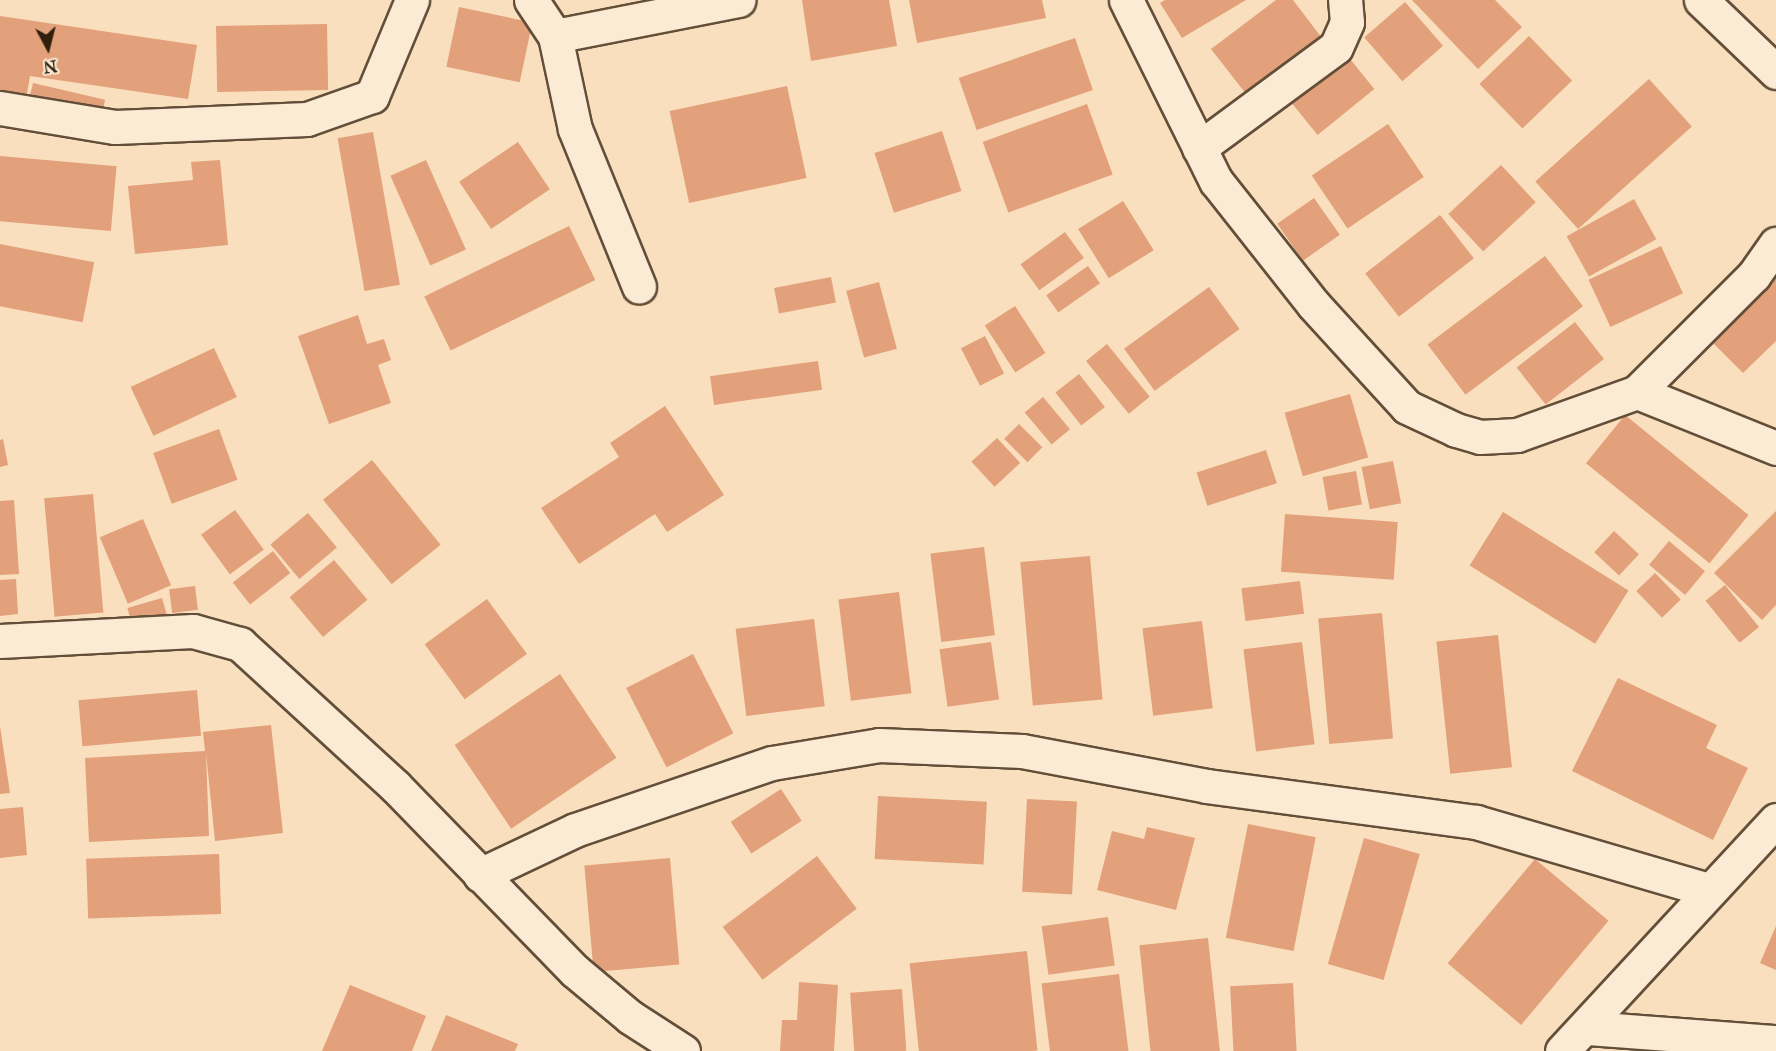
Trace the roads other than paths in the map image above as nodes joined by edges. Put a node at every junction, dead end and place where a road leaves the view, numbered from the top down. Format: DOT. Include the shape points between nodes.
graph roads {
  1 [pos="412,0"];
  2 [pos="531,0"];
  3 [pos="738,0"];
  4 [pos="1126,0"];
  5 [pos="1345,0"];
  6 [pos="1701,0"];
  7 [pos="555,36"];
  8 [pos="1776,72"];
  9 [pos="0,108"];
  10 [pos="1199,147"];
  11 [pos="1776,244"];
  12 [pos="639,286"];
  13 [pos="1637,392"];
  14 [pos="1776,448"];
  15 [pos="0,641"];
  16 [pos="1776,820"];
  17 [pos="480,875"];
  18 [pos="1708,890"];
  19 [pos="1588,1028"];
  20 [pos="1776,1042"];
  21 [pos="683,1051"];
  22 [pos="1562,1051"];
  1 -- 9 [label="street" via="372,96 307,119 115,127"];
  2 -- 7 [label="street"];
  3 -- 7 [label="street"];
  4 -- 10 [label="street"];
  5 -- 10 [label="street" via="1347,22 1336,47"];
  6 -- 8 [label="street"];
  7 -- 12 [label="street" via="575,129"];
  10 -- 13 [label="street" via="1216,182 1313,304 1407,407 1480,437 1517,435"];
  11 -- 13 [label="street" via="1754,275"];
  13 -- 14 [label="street"];
  15 -- 17 [label="street" via="193,631 240,644 395,786"];
  16 -- 18 [label="street"];
  17 -- 18 [label="street" via="574,830 772,763 879,746 1022,751 1207,786 1476,822"];
  17 -- 21 [label="street" via="575,971 630,1017"];
  18 -- 19 [label="street"];
  19 -- 20 [label="street"];
  19 -- 22 [label="street"];
}
